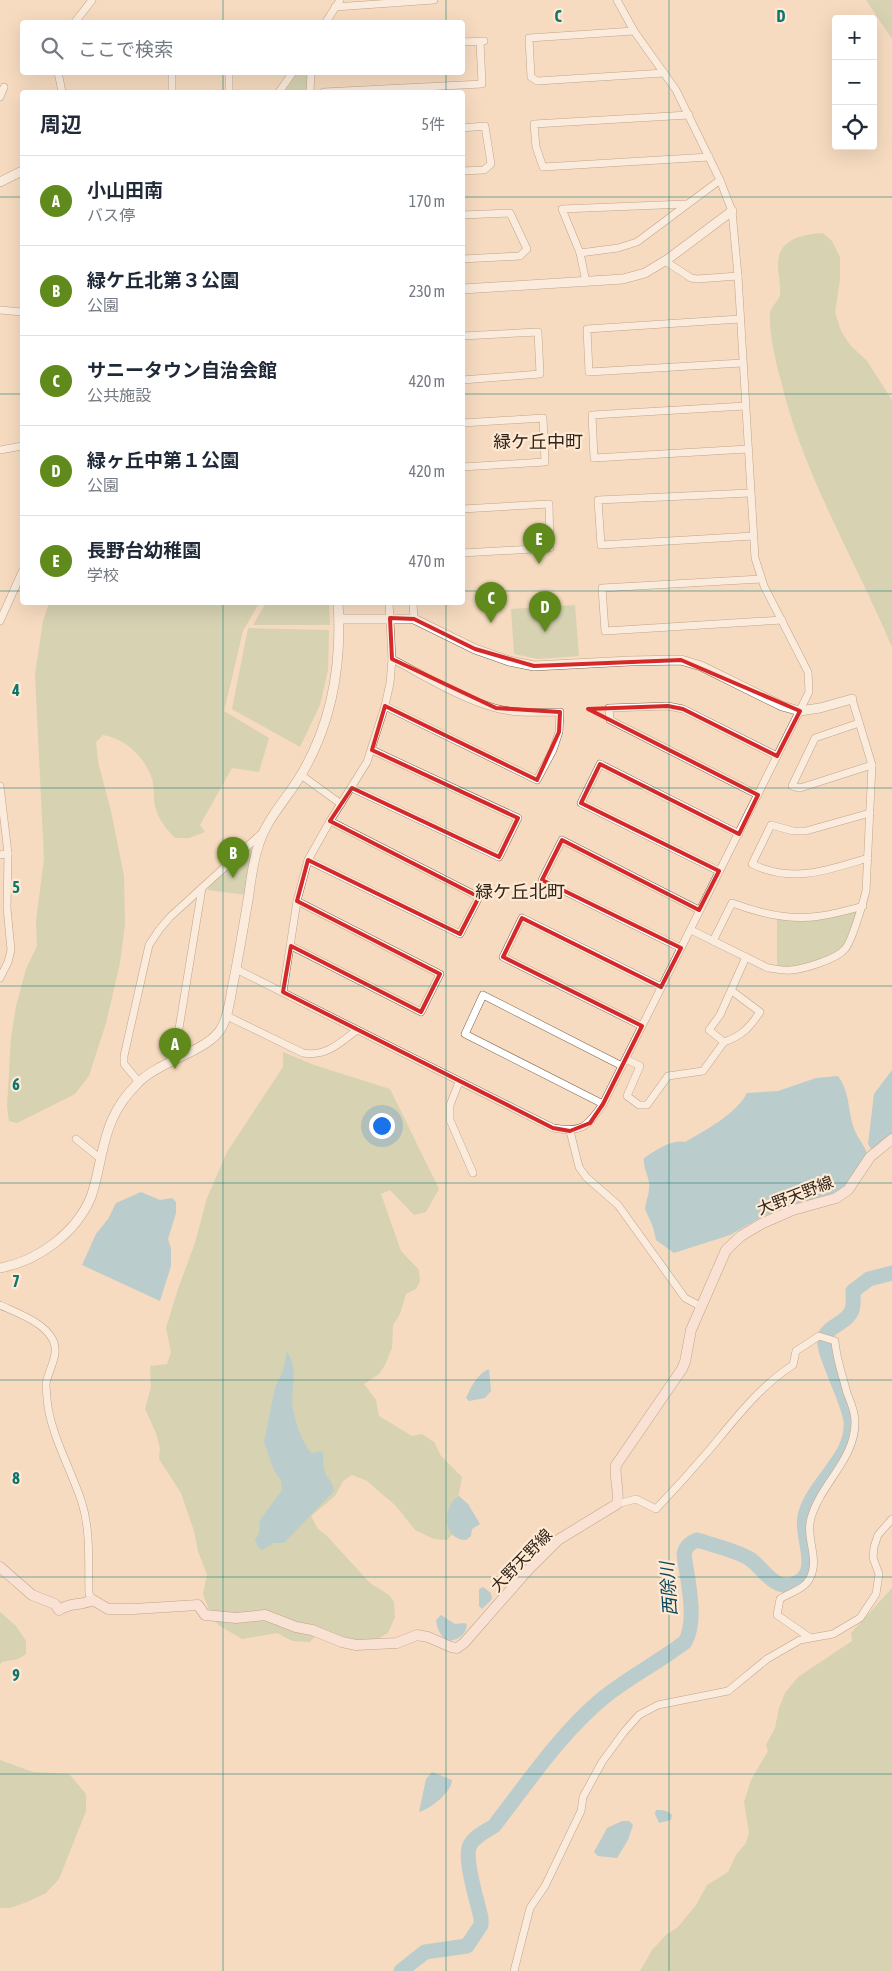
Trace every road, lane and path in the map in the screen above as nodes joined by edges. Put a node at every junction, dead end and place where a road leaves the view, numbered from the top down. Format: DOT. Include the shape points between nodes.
graph roads {
  1 [pos="92,0"];
  2 [pos="340,0"];
  3 [pos="434,0"];
  4 [pos="617,0"];
  5 [pos="335,7"];
  6 [pos="77,20"];
  7 [pos="327,20"];
  8 [pos="634,31"];
  9 [pos="465,42"];
  10 [pos="664,73"];
  11 [pos="59,75"];
  12 [pos="172,75"];
  13 [pos="229,75"];
  14 [pos="291,75"];
  15 [pos="311,75"];
  16 [pos="4,87"];
  17 [pos="62,90"];
  18 [pos="172,90"];
  19 [pos="229,90"];
  20 [pos="280,90"];
  21 [pos="310,90"];
  22 [pos="364,90"];
  23 [pos="0,97"];
  24 [pos="689,114"];
  25 [pos="465,128"];
  26 [pos="709,157"];
  27 [pos="465,171"];
  28 [pos="20,172"];
  29 [pos="720,180"];
  30 [pos="0,182"];
  31 [pos="686,204"];
  32 [pos="732,212"];
  33 [pos="465,215"];
  34 [pos="580,253"];
  35 [pos="465,259"];
  36 [pos="665,261"];
  37 [pos="738,276"];
  38 [pos="586,282"];
  39 [pos="465,289"];
  40 [pos="0,310"];
  41 [pos="20,312"];
  42 [pos="740,319"];
  43 [pos="465,336"];
  44 [pos="742,363"];
  45 [pos="465,380"];
  46 [pos="745,406"];
  47 [pos="465,423"];
  48 [pos="20,446"];
  49 [pos="748,449"];
  50 [pos="0,450"];
  51 [pos="465,467"];
  52 [pos="750,493"];
  53 [pos="465,509"];
  54 [pos="753,536"];
  55 [pos="465,553"];
  56 [pos="20,576"];
  57 [pos="761,579"];
  58 [pos="338,605"];
  59 [pos="389,605"];
  60 [pos="413,605"];
  61 [pos="390,618"];
  62 [pos="414,619"];
  63 [pos="339,620"];
  64 [pos="782,620"];
  65 [pos="0,621"];
  66 [pos="392,658"];
  67 [pos="852,699"];
  68 [pos="385,706"];
  69 [pos="800,711"];
  70 [pos="859,723"];
  71 [pos="372,750"];
  72 [pos="777,756"];
  73 [pos="872,765"];
  74 [pos="301,775"];
  75 [pos="0,786"];
  76 [pos="352,788"];
  77 [pos="758,795"];
  78 [pos="341,804"];
  79 [pos="870,813"];
  80 [pos="330,821"];
  81 [pos="264,831"];
  82 [pos="739,834"];
  83 [pos="8,853"];
  84 [pos="0,855"];
  85 [pos="868,858"];
  86 [pos="308,860"];
  87 [pos="719,871"];
  88 [pos="202,887"];
  89 [pos="298,901"];
  90 [pos="863,906"];
  91 [pos="699,910"];
  92 [pos="690,930"];
  93 [pos="713,941"];
  94 [pos="291,946"];
  95 [pos="682,948"];
  96 [pos="746,957"];
  97 [pos="236,970"];
  98 [pos="0,978"];
  99 [pos="661,987"];
  100 [pos="732,990"];
  101 [pos="283,992"];
  102 [pos="227,1016"];
  103 [pos="642,1026"];
  104 [pos="357,1030"];
  105 [pos="724,1042"];
  106 [pos="174,1059"];
  107 [pos="624,1062"];
  108 [pos="139,1082"];
  109 [pos="460,1082"];
  110 [pos="603,1104"];
  111 [pos="570,1131"];
  112 [pos="76,1139"];
  113 [pos="892,1139"];
  114 [pos="101,1159"];
  115 [pos="473,1173"];
  116 [pos="0,1268"];
  117 [pos="0,1305"];
  118 [pos="702,1307"];
  119 [pos="617,1504"];
  120 [pos="892,1519"];
  121 [pos="0,1568"];
  122 [pos="92,1600"];
  123 [pos="809,1637"];
  124 [pos="514,1971"];
  1 -- 6 [label="street"];
  2 -- 5 [label="street"];
  3 -- 5 [label="street"];
  4 -- 8 [label="street"];
  5 -- 7 [label="street"];
  8 -- 10 [label="street"];
  8 -- 10 [label="street" via="529,38 531,77 537,80"];
  9 -- 22 [label="street" via="482,41 482,84"];
  10 -- 24 [label="street"];
  11 -- 17 [label="street"];
  12 -- 18 [label="street"];
  13 -- 19 [label="street"];
  14 -- 20 [label="street"];
  15 -- 21 [label="street"];
  16 -- 23 [label="street"];
  24 -- 26 [label="street"];
  24 -- 26 [label="street" via="534,124 536,147 543,167"];
  25 -- 27 [label="street" via="485,126 491,164 484,170"];
  26 -- 29 [label="street"];
  28 -- 30 [label="street"];
  29 -- 31 [label="street"];
  29 -- 32 [label="street"];
  31 -- 34 [label="street" via="637,242"];
  31 -- 34 [label="street" via="562,208"];
  32 -- 36 [label="street"];
  32 -- 37 [label="street"];
  33 -- 35 [label="street" via="510,213 527,249 520,256"];
  34 -- 38 [label="street"];
  36 -- 37 [label="street" via="691,278"];
  36 -- 38 [label="street" via="645,273 623,279"];
  37 -- 42 [label="street"];
  38 -- 39 [label="street"];
  40 -- 41 [label="street"];
  42 -- 44 [label="street"];
  42 -- 44 [label="street" via="587,329 589,372"];
  43 -- 45 [label="street" via="538,332 540,374"];
  44 -- 46 [label="street"];
  46 -- 49 [label="street"];
  46 -- 49 [label="street" via="592,415 594,458"];
  47 -- 51 [label="street" via="543,418 545,462"];
  48 -- 50 [label="street"];
  49 -- 52 [label="street"];
  52 -- 54 [label="street"];
  52 -- 54 [label="street" via="598,500 601,545"];
  53 -- 55 [label="street" via="549,504 550,548"];
  54 -- 57 [label="street"];
  56 -- 65 [label="street"];
  57 -- 64 [label="street"];
  57 -- 64 [label="street" via="602,588 605,631"];
  58 -- 63 [label="street"];
  59 -- 61 [label="street"];
  60 -- 62 [label="street"];
  61 -- 62 [label="street"];
  61 -- 63 [label="street"];
  61 -- 66 [label="street"];
  62 -- 69 [label="street" via="475,650 534,666 681,660"];
  63 -- 74 [label="street" via="337,677 324,726"];
  64 -- 69 [label="street" via="808,672 809,692"];
  66 -- 68 [label="street"];
  66 -- 68 [label="street" via="471,699 496,708 560,712 560,732 537,780"];
  67 -- 69 [label="street"];
  67 -- 70 [label="street"];
  68 -- 71 [label="street"];
  69 -- 72 [label="street"];
  70 -- 73 [label="street"];
  70 -- 73 [label="street" via="814,738 792,786 800,788"];
  71 -- 76 [label="street"];
  71 -- 76 [label="street" via="518,818 500,857"];
  72 -- 77 [label="street"];
  72 -- 77 [label="street" via="683,709 668,706 609,708 610,720"];
  73 -- 79 [label="street"];
  74 -- 78 [label="street"];
  74 -- 81 [label="street"];
  75 -- 83 [label="street"];
  76 -- 78 [label="street"];
  77 -- 82 [label="street"];
  78 -- 80 [label="street"];
  79 -- 85 [label="street"];
  79 -- 85 [label="street" via="806,831 771,825 752,864 774,872 819,873"];
  80 -- 86 [label="street"];
  80 -- 86 [label="street" via="479,897 460,934"];
  81 -- 88 [label="street"];
  81 -- 97 [label="street" via="257,848"];
  82 -- 87 [label="street"];
  82 -- 87 [label="street" via="600,764 581,803"];
  83 -- 84 [label="street"];
  83 -- 98 [label="street" via="7,908 11,950"];
  85 -- 90 [label="street"];
  86 -- 89 [label="street"];
  87 -- 91 [label="street"];
  88 -- 106 [label="street"];
  88 -- 108 [label="street" via="170,917 149,945 124,1056 124,1064"];
  89 -- 94 [label="street"];
  89 -- 94 [label="street" via="440,974 421,1012"];
  90 -- 93 [label="street" via="819,917 800,918 770,915 732,903"];
  90 -- 96 [label="street" via="846,949 837,956 790,970 768,968"];
  91 -- 92 [label="street"];
  91 -- 95 [label="street" via="562,840 542,880"];
  92 -- 93 [label="street"];
  92 -- 95 [label="street"];
  93 -- 96 [label="street"];
  94 -- 101 [label="street"];
  95 -- 99 [label="street"];
  96 -- 100 [label="street"];
  97 -- 101 [label="street"];
  97 -- 102 [label="street"];
  99 -- 103 [label="street"];
  99 -- 103 [label="street" via="522,918 504,957"];
  100 -- 105 [label="street" via="709,1030"];
  100 -- 105 [label="street" via="760,1012 747,1030"];
  101 -- 104 [label="street"];
  102 -- 104 [label="street" via="312,1055 329,1050"];
  102 -- 106 [label="street" via="210,1041"];
  103 -- 107 [label="street"];
  104 -- 109 [label="street"];
  105 -- 107 [label="street" via="703,1070 668,1076 647,1105 639,1105 627,1096 640,1066"];
  106 -- 108 [label="street"];
  107 -- 110 [label="street"];
  107 -- 110 [label="street" via="484,995 465,1034"];
  108 -- 114 [label="street" via="112,1120"];
  109 -- 111 [label="street" via="554,1128"];
  109 -- 115 [label="street" via="450,1105 450,1120"];
  110 -- 111 [label="street" via="590,1122"];
  111 -- 118 [label="street" via="579,1166 586,1177 618,1205 685,1298"];
  112 -- 114 [label="street"];
  113 -- 118 [label="main road, 大野天野線" via="870,1157 848,1190 836,1198 793,1210 741,1236 726,1250"];
  114 -- 116 [label="street" via="90,1198 65,1234 51,1246 19,1263"];
  117 -- 122 [label="street" via="46,1331 55,1347 46,1384 47,1401 87,1521 89,1594"];
  118 -- 119 [label="main road, 大野天野線" via="691,1330 682,1369 616,1465"];
  119 -- 122 [label="main road, 大野天野線" via="558,1540 457,1648 417,1635 397,1643 356,1645 265,1615 218,1617 205,1615 198,1605 108,1609"];
  119 -- 123 [label="street" via="636,1499 656,1509 743,1409 793,1365 796,1351 819,1336 834,1341 853,1406 852,1446 811,1517 809,1530 815,1560 809,1580 780,1599 777,1610 777,1615"];
  120 -- 123 [label="street" via="878,1534 873,1558 879,1574 876,1594 860,1618 833,1634"];
  121 -- 122 [label="main road" via="32,1595 55,1604 59,1610 68,1604"];
  123 -- 124 [label="street" via="767,1659 728,1691 658,1705 639,1715 602,1762 583,1797 582,1811 545,1886 530,1908"];
}
